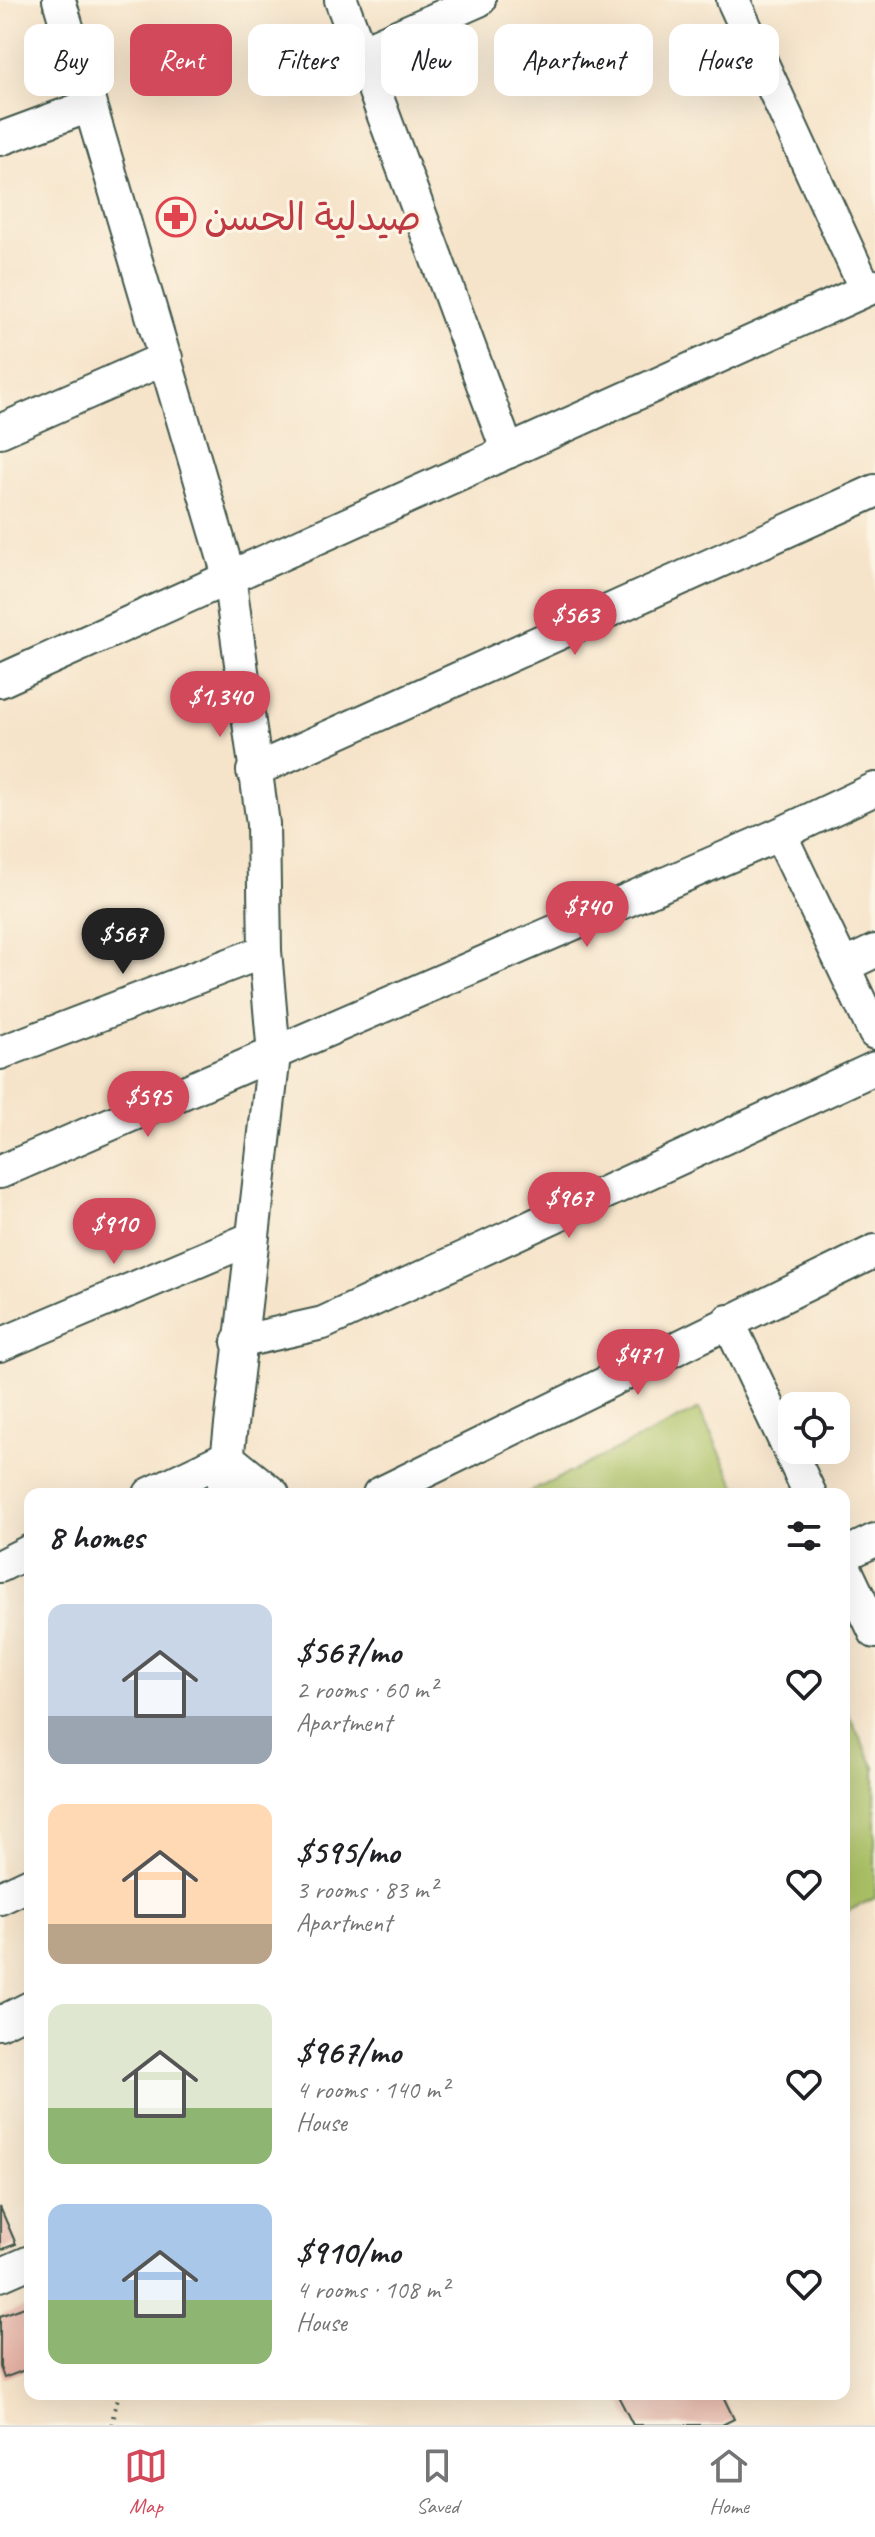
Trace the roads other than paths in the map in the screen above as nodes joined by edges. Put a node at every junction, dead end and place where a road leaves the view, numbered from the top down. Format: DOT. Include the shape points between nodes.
graph roads {
  1 [pos="59,0"];
  2 [pos="341,0"];
  3 [pos="479,0"];
  4 [pos="733,0"];
  5 [pos="350,24"];
  6 [pos="365,50"];
  7 [pos="365,63"];
  8 [pos="89,106"];
  9 [pos="0,139"];
  10 [pos="870,288"];
  11 [pos="166,358"];
  12 [pos="0,431"];
  13 [pos="508,452"];
  14 [pos="875,491"];
  15 [pos="229,576"];
  16 [pos="0,681"];
  17 [pos="253,771"];
  18 [pos="875,789"];
  19 [pos="780,834"];
  20 [pos="265,951"];
  21 [pos="875,951"];
  22 [pos="846,965"];
  23 [pos="875,1033"];
  24 [pos="0,1053"];
  25 [pos="274,1055"];
  26 [pos="875,1068"];
  27 [pos="0,1172"];
  28 [pos="250,1239"];
  29 [pos="875,1251"];
  30 [pos="728,1321"];
  31 [pos="238,1342"];
  32 [pos="0,1345"];
  33 [pos="227,1457"];
  34 [pos="162,1488"];
  35 [pos="224,1488"];
  36 [pos="266,1488"];
  37 [pos="391,1488"];
  38 [pos="807,1488"];
  39 [pos="875,1540"];
  40 [pos="850,1552"];
  41 [pos="24,1554"];
  42 [pos="0,1566"];
  43 [pos="850,1579"];
  44 [pos="875,1632"];
  45 [pos="24,1887"];
  46 [pos="0,1898"];
  47 [pos="24,2011"];
  48 [pos="0,2023"];
  49 [pos="24,2265"];
  50 [pos="0,2275"];
  1 -- 8 [label="street"];
  2 -- 5 [label="street"];
  3 -- 6 [label="street"];
  4 -- 10 [label="street"];
  7 -- 13 [label="street"];
  8 -- 9 [label="street"];
  8 -- 11 [label="street"];
  10 -- 13 [label="street"];
  11 -- 12 [label="street"];
  11 -- 15 [label="street"];
  13 -- 15 [label="street"];
  14 -- 17 [label="street"];
  15 -- 16 [label="street"];
  15 -- 17 [label="street"];
  17 -- 20 [label="street" via="263,824"];
  18 -- 19 [label="street"];
  19 -- 22 [label="street"];
  19 -- 25 [label="street"];
  20 -- 24 [label="street"];
  20 -- 25 [label="street"];
  21 -- 22 [label="street"];
  22 -- 23 [label="street"];
  25 -- 27 [label="street"];
  25 -- 28 [label="street"];
  26 -- 31 [label="street" via="323,1323"];
  28 -- 31 [label="street"];
  28 -- 32 [label="street"];
  29 -- 30 [label="street"];
  30 -- 37 [label="street"];
  30 -- 38 [label="street"];
  31 -- 33 [label="street"];
  33 -- 34 [label="street"];
  33 -- 35 [label="street"];
  33 -- 36 [label="street"];
  39 -- 40 [label="street"];
  41 -- 42 [label="street"];
  43 -- 44 [label="street"];
  45 -- 46 [label="street"];
  47 -- 48 [label="street"];
  49 -- 50 [label="street"];
}
